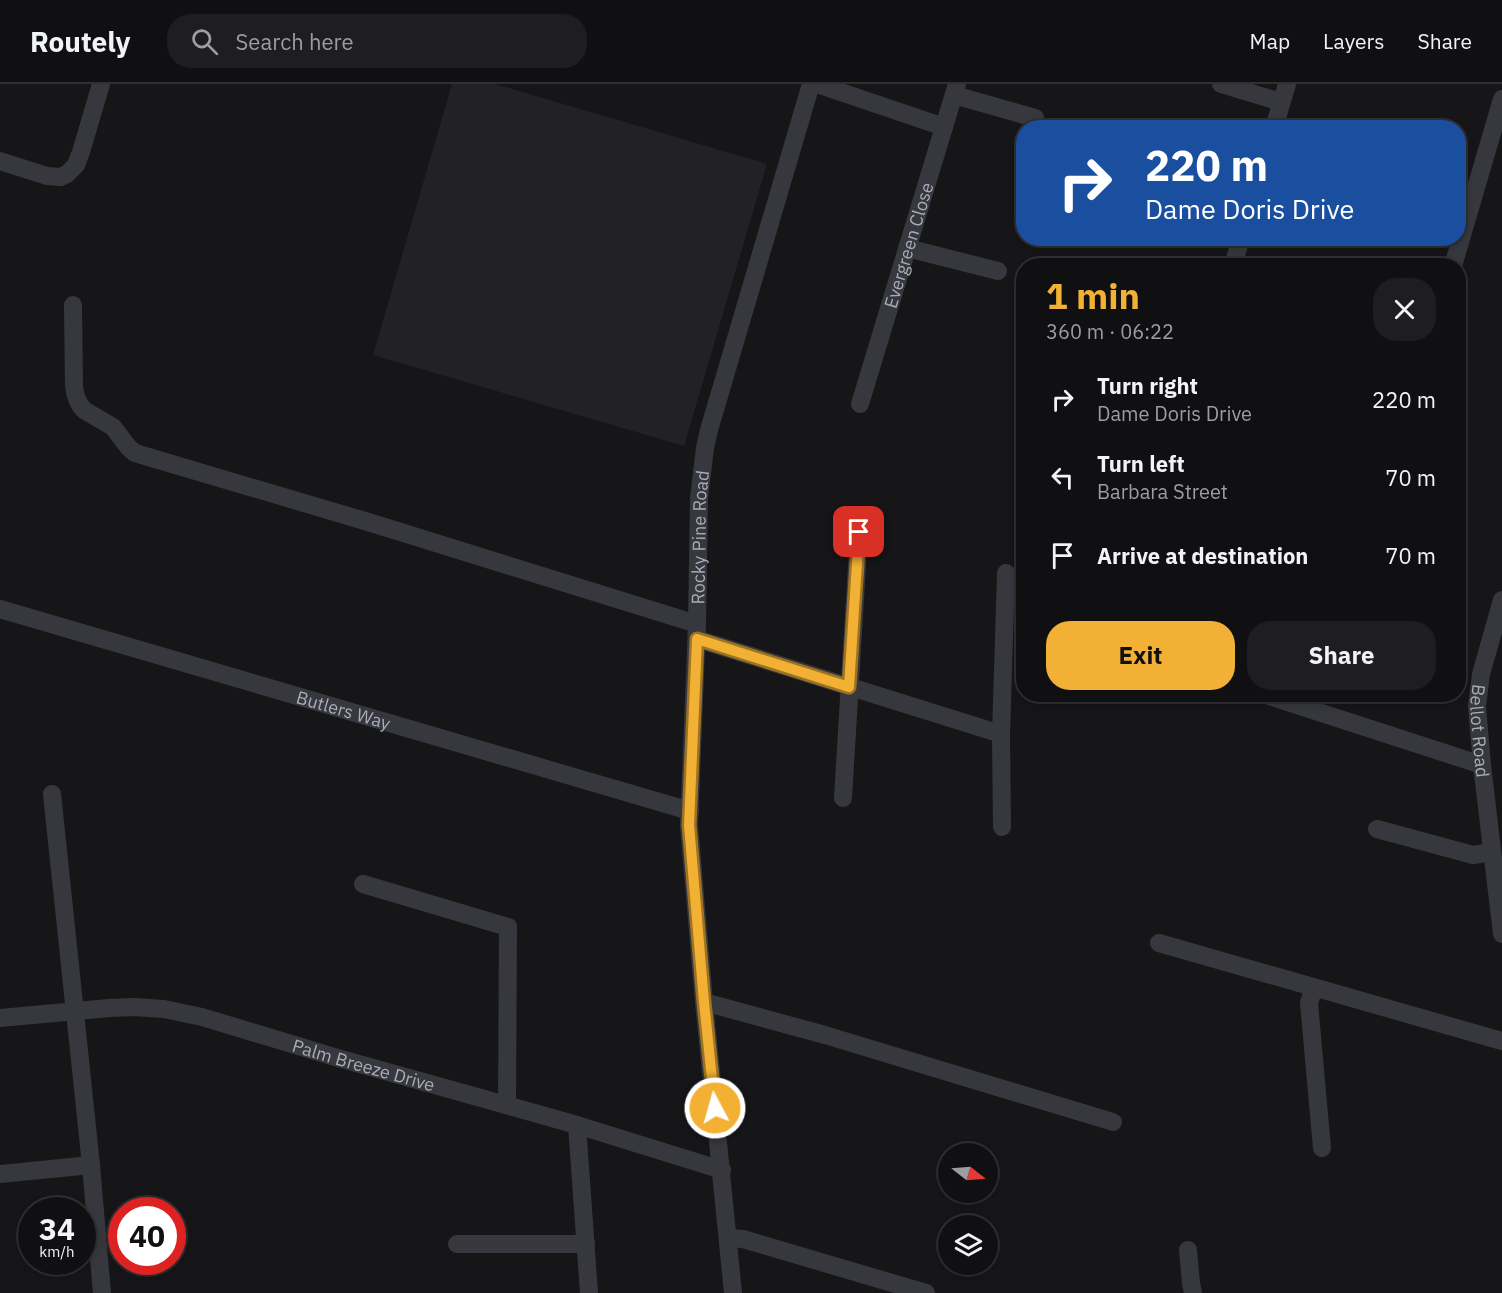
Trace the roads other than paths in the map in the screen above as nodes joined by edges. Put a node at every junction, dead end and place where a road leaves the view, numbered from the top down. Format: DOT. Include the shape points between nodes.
graph roads {
  1 [pos="101,84"];
  2 [pos="811,84"];
  3 [pos="817,84"];
  4 [pos="1221,84"];
  5 [pos="1287,84"];
  6 [pos="956,89"];
  7 [pos="1502,99"];
  8 [pos="1281,102"];
  9 [pos="1035,118"];
  10 [pos="1276,120"];
  11 [pos="944,127"];
  12 [pos="0,161"];
  13 [pos="1466,222"];
  14 [pos="907,248"];
  15 [pos="998,271"];
  16 [pos="73,305"];
  17 [pos="860,404"];
  18 [pos="859,532"];
  19 [pos="1006,573"];
  20 [pos="1502,600"];
  21 [pos="0,609"];
  22 [pos="697,632"];
  23 [pos="849,687"];
  24 [pos="1288,702"];
  25 [pos="1001,734"];
  26 [pos="1482,765"];
  27 [pos="52,794"];
  28 [pos="843,798"];
  29 [pos="690,811"];
  30 [pos="1002,827"];
  31 [pos="1377,830"];
  32 [pos="1492,852"];
  33 [pos="363,884"];
  34 [pos="1502,934"];
  35 [pos="1159,943"];
  36 [pos="1314,987"];
  37 [pos="704,1002"];
  38 [pos="74,1011"];
  39 [pos="0,1018"];
  40 [pos="1502,1041"];
  41 [pos="507,1106"];
  42 [pos="1113,1122"];
  43 [pos="577,1125"];
  44 [pos="1322,1148"];
  45 [pos="90,1165"];
  46 [pos="722,1170"];
  47 [pos="0,1174"];
  48 [pos="728,1238"];
  49 [pos="457,1244"];
  50 [pos="586,1244"];
  51 [pos="1188,1250"];
  52 [pos="102,1293"];
  53 [pos="590,1293"];
  54 [pos="733,1293"];
  55 [pos="926,1293"];
  56 [pos="1193,1293"];
  1 -- 12 [label="street" via="81,152 67,174 47,176"];
  2 -- 22 [label="street, Rocky Pine Road" via="705,448 699,498"];
  3 -- 11 [label="street"];
  4 -- 8 [label="street"];
  5 -- 8 [label="street"];
  6 -- 9 [label="street"];
  6 -- 11 [label="street, Evergreen Close"];
  7 -- 13 [label="street"];
  8 -- 10 [label="street"];
  11 -- 14 [label="street, Evergreen Close"];
  14 -- 15 [label="street"];
  14 -- 17 [label="street, Evergreen Close"];
  16 -- 22 [label="street" via="75,396 84,410 113,427 135,453 365,521"];
  18 -- 23 [label="street"];
  19 -- 25 [label="street"];
  20 -- 26 [label="street, Bellot Road" via="1478,695"];
  21 -- 29 [label="street, Butlers Way"];
  22 -- 23 [label="street"];
  22 -- 29 [label="street, Rocky Pine Road"];
  23 -- 25 [label="street"];
  23 -- 28 [label="street"];
  24 -- 26 [label="street"];
  25 -- 30 [label="street"];
  26 -- 32 [label="street, Bellot Road"];
  27 -- 38 [label="street"];
  29 -- 37 [label="street, Rocky Pine Road"];
  31 -- 32 [label="street" via="1473,855"];
  32 -- 34 [label="street, Bellot Road"];
  33 -- 41 [label="street" via="508,927"];
  35 -- 36 [label="street"];
  36 -- 40 [label="street"];
  36 -- 44 [label="street" via="1309,1003"];
  37 -- 42 [label="street"];
  37 -- 46 [label="street, Rocky Pine Road"];
  38 -- 39 [label="street, Palm Breeze Drive"];
  38 -- 41 [label="street, Palm Breeze Drive" via="152,1007 196,1016"];
  38 -- 45 [label="street"];
  41 -- 43 [label="street, Palm Breeze Drive"];
  43 -- 46 [label="street, Palm Breeze Drive"];
  43 -- 50 [label="street"];
  45 -- 47 [label="street"];
  45 -- 52 [label="street"];
  46 -- 48 [label="street, Rocky Pine Road"];
  48 -- 54 [label="street, Rocky Pine Road"];
  48 -- 55 [label="street" via="743,1239"];
  49 -- 50 [label="street"];
  50 -- 53 [label="street"];
  51 -- 56 [label="street"];
}
